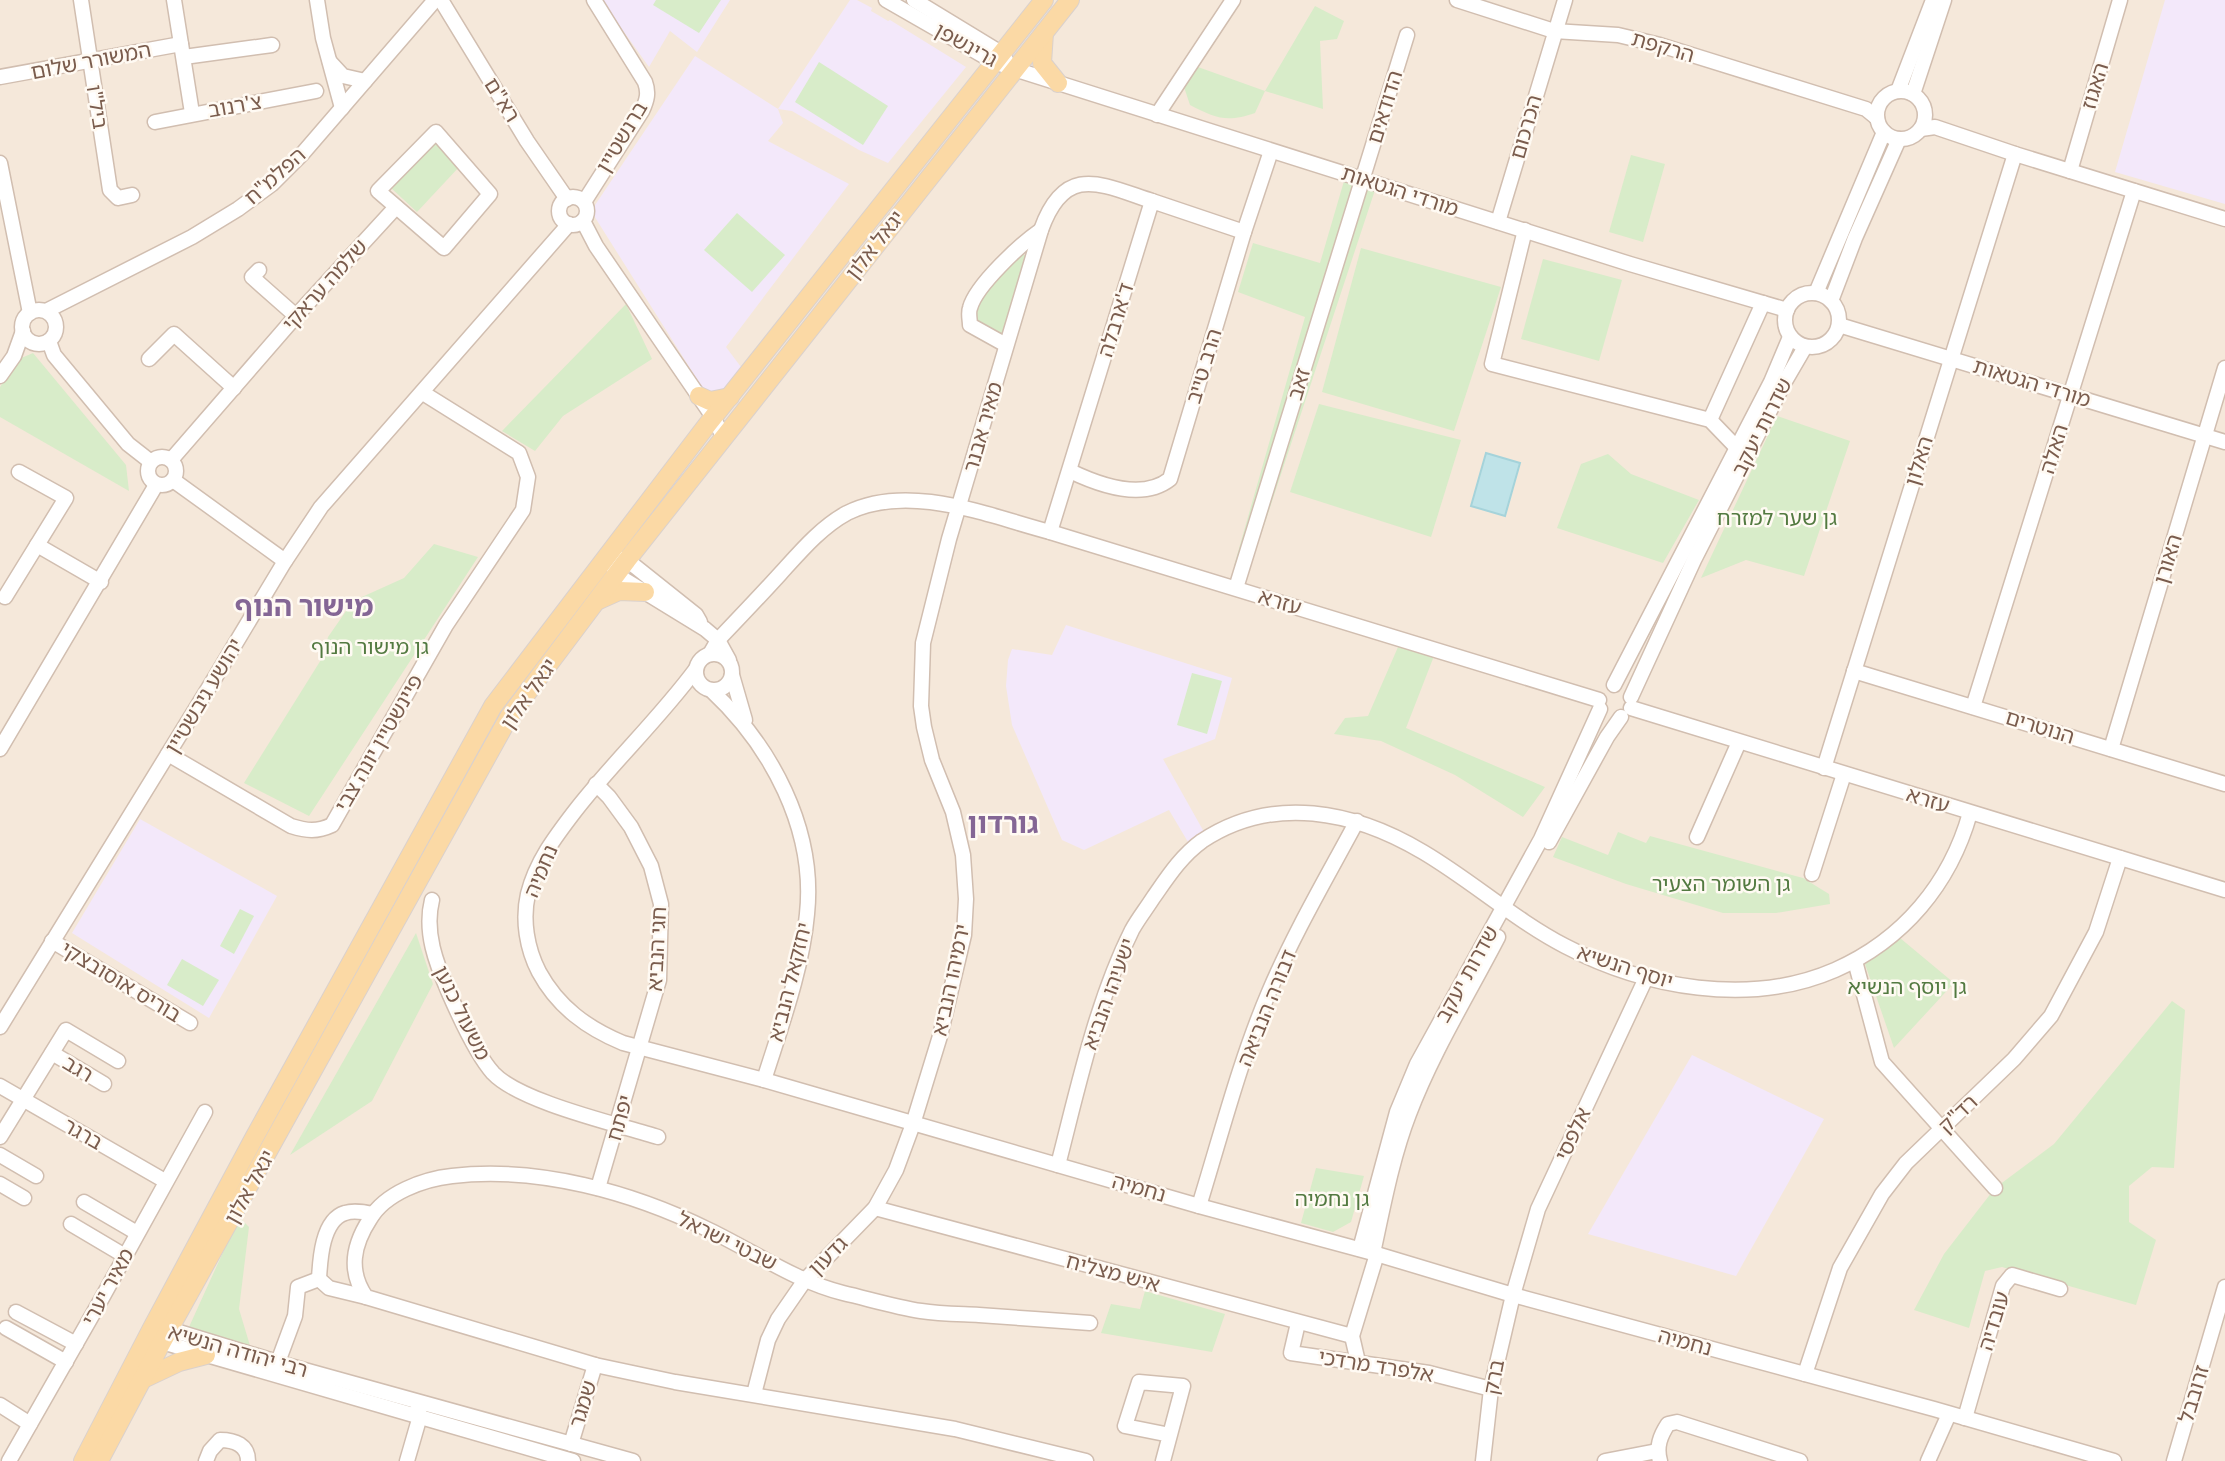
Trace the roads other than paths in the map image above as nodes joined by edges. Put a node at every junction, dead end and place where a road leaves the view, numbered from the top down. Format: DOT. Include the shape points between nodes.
graph roads {
  1 [pos="81,0"];
  2 [pos="174,0"];
  3 [pos="317,0"];
  4 [pos="435,0"];
  5 [pos="440,0"];
  6 [pos="594,0"];
  7 [pos="886,0"];
  8 [pos="914,0"];
  9 [pos="1044,0"];
  10 [pos="1070,0"];
  11 [pos="1233,0"];
  12 [pos="1457,0"];
  13 [pos="1565,0"];
  14 [pos="1933,0"];
  15 [pos="1944,0"];
  16 [pos="2120,0"];
  17 [pos="418,20"];
  18 [pos="453,21"];
  19 [pos="1555,31"];
  20 [pos="1044,32"];
  21 [pos="1407,35"];
  22 [pos="272,45"];
  23 [pos="183,50"];
  24 [pos="997,57"];
  25 [pos="90,61"];
  26 [pos="329,61"];
  27 [pos="1014,69"];
  28 [pos="0,77"];
  29 [pos="365,81"];
  30 [pos="1058,83"];
  31 [pos="316,91"];
  32 [pos="1906,93"];
  33 [pos="342,107"];
  34 [pos="1875,110"];
  35 [pos="192,114"];
  36 [pos="1157,115"];
  37 [pos="155,122"];
  38 [pos="1927,124"];
  39 [pos="1884,132"];
  40 [pos="1899,139"];
  41 [pos="1271,151"];
  42 [pos="2015,154"];
  43 [pos="0,163"];
  44 [pos="2070,171"];
  45 [pos="1362,179"];
  46 [pos="2134,191"];
  47 [pos="132,195"];
  48 [pos="567,199"];
  49 [pos="1152,201"];
  50 [pos="584,202"];
  51 [pos="396,207"];
  52 [pos="2225,219"];
  53 [pos="1498,222"];
  54 [pos="576,223"];
  55 [pos="1041,230"];
  56 [pos="1525,230"];
  57 [pos="1244,232"];
  58 [pos="259,270"];
  59 [pos="1816,293"];
  60 [pos="73,297"];
  61 [pos="1831,301"];
  62 [pos="1763,303"];
  63 [pos="1787,310"];
  64 [pos="46,311"];
  65 [pos="30,313"];
  66 [pos="296,316"];
  67 [pos="56,325"];
  68 [pos="1839,325"];
  69 [pos="23,331"];
  70 [pos="1790,337"];
  71 [pos="41,342"];
  72 [pos="1006,345"];
  73 [pos="1805,346"];
  74 [pos="14,356"];
  75 [pos="1951,358"];
  76 [pos="149,359"];
  77 [pos="2225,368"];
  78 [pos="0,376"];
  79 [pos="234,388"];
  80 [pos="694,389"];
  81 [pos="423,393"];
  82 [pos="2071,394"];
  83 [pos="730,397"];
  84 [pos="1710,420"];
  85 [pos="710,421"];
  86 [pos="2205,435"];
  87 [pos="724,438"];
  88 [pos="2225,442"];
  89 [pos="1737,448"];
  90 [pos="171,460"];
  91 [pos="151,462"];
  92 [pos="1070,471"];
  93 [pos="19,472"];
  94 [pos="173,480"];
  95 [pos="156,485"];
  96 [pos="959,508"];
  97 [pos="1050,532"];
  98 [pos="37,545"];
  99 [pos="607,556"];
  100 [pos="285,561"];
  101 [pos="622,568"];
  102 [pos="101,582"];
  103 [pos="1236,589"];
  104 [pos="645,592"];
  105 [pos="5,597"];
  106 [pos="596,602"];
  107 [pos="705,629"];
  108 [pos="719,640"];
  109 [pos="710,654"];
  110 [pos="730,668"];
  111 [pos="696,669"];
  112 [pos="1854,671"];
  113 [pos="1614,685"];
  114 [pos="710,690"];
  115 [pos="1600,705"];
  116 [pos="1627,707"];
  117 [pos="1973,707"];
  118 [pos="747,728"];
  119 [pos="1738,742"];
  120 [pos="0,749"];
  121 [pos="2111,749"];
  122 [pos="168,754"];
  123 [pos="1824,768"];
  124 [pos="1844,774"];
  125 [pos="596,784"];
  126 [pos="2225,784"];
  127 [pos="1970,813"];
  128 [pos="1357,821"];
  129 [pos="1697,837"];
  130 [pos="2120,858"];
  131 [pos="1812,874"];
  132 [pos="2225,890"];
  133 [pos="432,900"];
  134 [pos="1507,910"];
  135 [pos="52,941"];
  136 [pos="1855,961"];
  137 [pos="1646,978"];
  138 [pos="190,1023"];
  139 [pos="0,1027"];
  140 [pos="640,1047"];
  141 [pos="52,1053"];
  142 [pos="118,1061"];
  143 [pos="764,1080"];
  144 [pos="104,1084"];
  145 [pos="0,1086"];
  146 [pos="24,1100"];
  147 [pos="205,1112"];
  148 [pos="618,1124"];
  149 [pos="913,1124"];
  150 [pos="1943,1128"];
  151 [pos="0,1137"];
  152 [pos="658,1137"];
  153 [pos="0,1155"];
  154 [pos="1058,1165"];
  155 [pos="36,1176"];
  156 [pos="165,1181"];
  157 [pos="0,1184"];
  158 [pos="598,1188"];
  159 [pos="1995,1188"];
  160 [pos="24,1198"];
  161 [pos="84,1202"];
  162 [pos="1199,1206"];
  163 [pos="874,1208"];
  164 [pos="373,1214"];
  165 [pos="71,1224"];
  166 [pos="137,1233"];
  167 [pos="1370,1252"];
  168 [pos="125,1256"];
  169 [pos="319,1279"];
  170 [pos="805,1280"];
  171 [pos="2225,1287"];
  172 [pos="2060,1289"];
  173 [pos="1513,1295"];
  174 [pos="366,1297"];
  175 [pos="16,1312"];
  176 [pos="1090,1323"];
  177 [pos="1298,1323"];
  178 [pos="6,1328"];
  179 [pos="161,1333"];
  180 [pos="1352,1336"];
  181 [pos="76,1344"];
  182 [pos="206,1355"];
  183 [pos="66,1362"];
  184 [pos="278,1362"];
  185 [pos="1358,1362"];
  186 [pos="595,1365"];
  187 [pos="1805,1374"];
  188 [pos="142,1378"];
  189 [pos="1491,1389"];
  190 [pos="754,1394"];
  191 [pos="415,1400"];
  192 [pos="0,1405"];
  193 [pos="433,1405"];
  194 [pos="1949,1414"];
  195 [pos="420,1416"];
  196 [pos="1965,1418"];
  197 [pos="30,1424"];
  198 [pos="1170,1435"];
  199 [pos="571,1444"];
  200 [pos="1659,1456"];
  201 [pos="1932,1458"];
  202 [pos="9,1461"];
  203 [pos="83,1461"];
  204 [pos="99,1461"];
  205 [pos="206,1461"];
  206 [pos="248,1461"];
  207 [pos="407,1461"];
  208 [pos="573,1461"];
  209 [pos="633,1461"];
  210 [pos="1086,1461"];
  211 [pos="1163,1461"];
  212 [pos="1483,1461"];
  213 [pos="1605,1461"];
  214 [pos="1800,1461"];
  215 [pos="2115,1461"];
  216 [pos="2174,1461"];
  1 -- 25 [label="street, ביל\"ו"];
  2 -- 23 [label="street"];
  3 -- 26 [label="street"];
  4 -- 17 [label="street, הפלמ\"ח"];
  5 -- 18 [label="street, רא\"ם"];
  6 -- 50 [label="street, ברנשטיין" via="648,91 642,111"];
  7 -- 24 [label="street, גרינשפן"];
  8 -- 24 [label="street, גרינשפן"];
  9 -- 24 [label="main road, יגאל אלון"];
  10 -- 20 [label="main road, יגאל אלון"];
  11 -- 36 [label="street"];
  12 -- 19 [label="street, הרקפת"];
  13 -- 19 [label="street, הכרכום"];
  14 -- 32 [label="street"];
  15 -- 32 [label="street"];
  16 -- 44 [label="street, האגוז"];
  17 -- 18 [label="street" via="442,17"];
  17 -- 29 [label="street, הפלמ\"ח"];
  18 -- 48 [label="street, רא\"ם"];
  19 -- 34 [label="street, הרקפת" via="1618,35"];
  19 -- 53 [label="street, הכרכום"];
  20 -- 27 [label="main road, יגאל אלון"];
  20 -- 30 [label="main road" via="1042,62"];
  21 -- 45 [label="street, הדודאים"];
  22 -- 23 [label="street, המשורר שלום"];
  23 -- 25 [label="street, המשורר שלום"];
  23 -- 35 [label="street"];
  24 -- 27 [label="street, גרינשפן"];
  24 -- 83 [label="main road, יגאל אלון"];
  25 -- 28 [label="street, המשורר שלום"];
  25 -- 47 [label="street, ביל\"ו" via="110,190 118,198"];
  26 -- 29 [label="street" via="343,76"];
  26 -- 33 [label="street"];
  27 -- 30 [label="street, מורדי הגטאות"];
  27 -- 87 [label="main road, יגאל אלון"];
  29 -- 33 [label="street, הפלמ\"ח"];
  30 -- 36 [label="street, מורדי הגטאות"];
  31 -- 35 [label="street, צ'רנוב"];
  32 -- 34 [label="street" via="1891,93"];
  32 -- 38 [label="street" via="1923,105"];
  33 -- 60 [label="street, הפלמ\"ח" via="272,184 238,209"];
  34 -- 39 [label="street"];
  35 -- 37 [label="street, צ'רנוב"];
  36 -- 41 [label="street, מורדי הגטאות"];
  38 -- 40 [label="street"];
  38 -- 42 [label="street"];
  39 -- 40 [label="street"];
  39 -- 59 [label="street"];
  40 -- 61 [label="street"];
  41 -- 45 [label="street, מורדי הגטאות"];
  41 -- 57 [label="street, הרב טייב"];
  42 -- 44 [label="street"];
  42 -- 75 [label="street, האלון"];
  43 -- 65 [label="street"];
  44 -- 46 [label="street"];
  45 -- 53 [label="street, מורדי הגטאות"];
  45 -- 103 [label="street, זאב"];
  46 -- 52 [label="street"];
  46 -- 82 [label="street, האלה"];
  48 -- 50 [label="street"];
  48 -- 54 [label="street" via="559,210 562,219"];
  49 -- 55 [label="street, מאיר אבנר" via="1100,184 1076,186 1058,196"];
  49 -- 57 [label="street"];
  49 -- 92 [label="street, ד'ארבלה"];
  50 -- 54 [label="street" via="587,214"];
  51 -- 51 [label="street" via="444,248 490,194 436,132 378,191"];
  51 -- 66 [label="street, שלמה עראקי"];
  53 -- 56 [label="street, מורדי הגטאות"];
  54 -- 80 [label="street"];
  54 -- 81 [label="street, יהושע גיבשטיין"];
  55 -- 72 [label="street, מאיר אבנר"];
  55 -- 72 [label="street, מאיר אבנר" via="1002,263 970,308 970,325"];
  56 -- 62 [label="street, מורדי הגטאות"];
  56 -- 84 [label="street" via="1492,364"];
  57 -- 92 [label="street, הרב טייב" via="1170,479 1149,490 1129,490"];
  58 -- 66 [label="street" via="252,277"];
  59 -- 61 [label="street"];
  59 -- 63 [label="street" via="1798,297"];
  60 -- 64 [label="street, הפלמ\"ח"];
  60 -- 67 [label="street"];
  61 -- 68 [label="street"];
  62 -- 63 [label="street, מורדי הגטאות"];
  62 -- 84 [label="street"];
  63 -- 70 [label="street" via="1785,324"];
  64 -- 65 [label="street, הפלמ\"ח"];
  64 -- 67 [label="street"];
  65 -- 69 [label="street" via="23,321"];
  66 -- 79 [label="street, שלמה עראקי"];
  67 -- 71 [label="street" via="55,334"];
  68 -- 73 [label="street" via="1836,334 1822,345"];
  68 -- 75 [label="street, מורדי הגטאות"];
  69 -- 71 [label="street" via="25,337"];
  69 -- 74 [label="street"];
  70 -- 73 [label="street"];
  70 -- 89 [label="street, שדרות יעקב"];
  71 -- 74 [label="street"];
  71 -- 91 [label="street" via="128,444"];
  72 -- 96 [label="street, מאיר אבנר"];
  73 -- 116 [label="street, שדרות יעקב" via="1694,560"];
  74 -- 78 [label="street"];
  75 -- 82 [label="street, מורדי הגטאות"];
  75 -- 112 [label="street, האלון"];
  76 -- 79 [label="street" via="174,334"];
  77 -- 86 [label="street, האורן"];
  79 -- 90 [label="street, שלמה עראקי"];
  80 -- 83 [label="main road" via="710,401"];
  80 -- 85 [label="street"];
  81 -- 100 [label="street, יהושע גיבשטיין" via="321,507"];
  81 -- 122 [label="street, פיינשטיין יונה צבי" via="519,453 528,477 523,510 446,625 332,825 307,831 291,826"];
  82 -- 86 [label="street, מורדי הגטאות"];
  82 -- 117 [label="street, האלה"];
  83 -- 85 [label="main road, יגאל אלון"];
  84 -- 89 [label="street"];
  85 -- 87 [label="street"];
  85 -- 99 [label="main road, יגאל אלון"];
  86 -- 88 [label="street, מורדי הגטאות"];
  86 -- 121 [label="street, האורן"];
  87 -- 101 [label="main road, יגאל אלון"];
  89 -- 113 [label="street, שדרות יעקב"];
  90 -- 91 [label="street" via="158,457"];
  90 -- 94 [label="street" via="176,472"];
  91 -- 95 [label="street" via="148,476"];
  92 -- 97 [label="street, ד'ארבלה"];
  93 -- 98 [label="street" via="66,498"];
  94 -- 95 [label="street"];
  94 -- 100 [label="street"];
  95 -- 102 [label="street"];
  96 -- 97 [label="street, עזרא"];
  96 -- 108 [label="street" via="895,502 848,513 814,538"];
  96 -- 149 [label="street, ירמיהו הנביא" via="926,623 921,706 932,760 953,811 963,855 964,935"];
  97 -- 103 [label="street, עזרא"];
  98 -- 102 [label="street"];
  98 -- 105 [label="street"];
  99 -- 101 [label="street, יחזקאל הנביא"];
  99 -- 179 [label="main road, יגאל אלון" via="493,706 357,949"];
  100 -- 122 [label="street, יהושע גיבשטיין"];
  101 -- 104 [label="street, יחזקאל הנביא"];
  101 -- 106 [label="main road, יגאל אלון"];
  101 -- 107 [label="street, יחזקאל הנביא" via="696,615"];
  102 -- 120 [label="street"];
  103 -- 115 [label="street, עזרא"];
  104 -- 106 [label="main road" via="616,592"];
  104 -- 107 [label="street, יחזקאל הנביא"];
  106 -- 179 [label="main road, יגאל אלון" via="509,717 286,1122"];
  107 -- 108 [label="street, יחזקאל הנביא"];
  108 -- 109 [label="street"];
  108 -- 110 [label="street, יחזקאל הנביא"];
  109 -- 110 [label="street" via="720,655"];
  109 -- 111 [label="street"];
  110 -- 114 [label="street" via="727,685"];
  110 -- 118 [label="street, יחזקאל הנביא"];
  111 -- 114 [label="street" via="698,680"];
  111 -- 125 [label="street, נחמיה"];
  112 -- 117 [label="street, הנוטרים"];
  112 -- 123 [label="street, האלון"];
  113 -- 115 [label="street" via="1603,691"];
  113 -- 116 [label="street" via="1625,688"];
  114 -- 118 [label="street, יחזקאל הנביא"];
  115 -- 116 [label="street" via="1607,716"];
  115 -- 134 [label="street, שדרות יעקב"];
  116 -- 119 [label="street, עזרא"];
  116 -- 134 [label="street, שדרות יעקב"];
  117 -- 121 [label="street, הנוטרים"];
  118 -- 143 [label="street, יחזקאל הנביא" via="788,797 802,842 808,886 805,935"];
  119 -- 123 [label="street, עזרא"];
  119 -- 129 [label="street"];
  121 -- 126 [label="street, הנוטרים"];
  122 -- 135 [label="street, יהושע גיבשטיין"];
  123 -- 124 [label="street, עזרא"];
  124 -- 127 [label="street, עזרא"];
  124 -- 131 [label="street"];
  125 -- 140 [label="street, חגי הנביא" via="631,827 651,866 661,904 659,980"];
  125 -- 140 [label="street, נחמיה" via="542,857 528,894 526,931 537,968 568,1011 602,1034"];
  127 -- 130 [label="street, עזרא"];
  127 -- 136 [label="street, יוסף הנשיא" via="1962,842 1931,896 1899,928"];
  128 -- 134 [label="street, ישעיהו הנביא" via="1423,852"];
  128 -- 154 [label="street, ישעיהו הנביא" via="1293,812 1261,816 1201,842 1174,868 1134,926 1117,962 1084,1063"];
  128 -- 162 [label="street, דבורה הנביאה" via="1268,993"];
  130 -- 132 [label="street, עזרא"];
  130 -- 150 [label="street, רד\"ק" via="2096,932 2051,1016"];
  133 -- 148 [label="street, משעול כנען" via="430,940 439,971 491,1071 529,1095"];
  134 -- 137 [label="street, יוסף הנשיא" via="1568,948"];
  134 -- 167 [label="street, שדרות יעקב" via="1409,1114"];
  135 -- 138 [label="street, בוריס אוסובצקי"];
  135 -- 139 [label="street, יהושע גיבשטיין"];
  136 -- 137 [label="street, יוסף הנשיא" via="1807,980 1743,989 1693,988"];
  136 -- 150 [label="street" via="1882,1062"];
  137 -- 173 [label="street, אלפסי" via="1538,1209"];
  140 -- 143 [label="street, נחמיה"];
  140 -- 148 [label="street, יפתח"];
  141 -- 142 [label="street, רגב" via="65,1030"];
  141 -- 144 [label="street, רגב"];
  141 -- 146 [label="street, רגב"];
  143 -- 149 [label="street, נחמיה"];
  145 -- 146 [label="street, ברגר"];
  146 -- 151 [label="street, רגב"];
  146 -- 156 [label="street, ברגר"];
  147 -- 156 [label="street, מאיר יערי"];
  148 -- 152 [label="street, משעול כנען"];
  148 -- 158 [label="street, יפתח"];
  149 -- 154 [label="street, נחמיה"];
  149 -- 163 [label="street, גדעון" via="896,1170"];
  150 -- 159 [label="street"];
  150 -- 187 [label="street, רד\"ק" via="1882,1194 1840,1268"];
  153 -- 155 [label="street"];
  154 -- 162 [label="street, נחמיה"];
  156 -- 166 [label="street, מאיר יערי"];
  157 -- 160 [label="street"];
  158 -- 164 [label="street, שבטי ישראל" via="471,1174 433,1178 402,1191"];
  158 -- 170 [label="street, שבטי ישראל" via="707,1229"];
  161 -- 166 [label="street"];
  162 -- 167 [label="street, נחמיה"];
  163 -- 170 [label="street, גדעון"];
  163 -- 177 [label="street, איש מצליח"];
  164 -- 169 [label="street" via="357,1211 337,1218 323,1243"];
  164 -- 174 [label="street, שבטי ישראל" via="357,1246 354,1264 357,1284"];
  165 -- 168 [label="street"];
  166 -- 168 [label="street, מאיר יערי"];
  167 -- 173 [label="street, נחמיה"];
  167 -- 180 [label="street, שדרות יעקב"];
  168 -- 181 [label="street, מאיר יערי"];
  169 -- 174 [label="street" via="329,1288"];
  169 -- 184 [label="street" via="298,1287 295,1316"];
  170 -- 176 [label="street, שבטי ישראל" via="921,1311"];
  170 -- 190 [label="street, גדעון" via="768,1340"];
  171 -- 216 [label="street, זרובבל"];
  172 -- 196 [label="street, עובדיה" via="2011,1275 2003,1286"];
  173 -- 187 [label="street, נחמיה"];
  173 -- 189 [label="street, ברק"];
  174 -- 186 [label="street"];
  175 -- 181 [label="street"];
  177 -- 180 [label="street, איש מצליח"];
  177 -- 185 [label="street, אלפרד מרדכי" via="1291,1353"];
  178 -- 183 [label="street"];
  179 -- 182 [label="street, רבי יהודה הנשיא"];
  179 -- 184 [label="street, רבי יהודה הנשיא"];
  179 -- 188 [label="main road, יגאל אלון"];
  179 -- 203 [label="main road, יגאל אלון"];
  180 -- 185 [label="street"];
  181 -- 183 [label="street, מאיר יערי"];
  182 -- 188 [label="main road"];
  182 -- 195 [label="street, רבי יהודה הנשיא"];
  183 -- 197 [label="street, מאיר יערי"];
  184 -- 191 [label="street, רבי יהודה הנשיא"];
  185 -- 189 [label="street, אלפרד מרדכי"];
  186 -- 190 [label="street"];
  186 -- 199 [label="street, שמגר"];
  187 -- 194 [label="street, נחמיה"];
  188 -- 204 [label="main road, יגאל אלון"];
  189 -- 212 [label="street, ברק"];
  190 -- 210 [label="street" via="955,1429"];
  191 -- 193 [label="street, רבי יהודה הנשיא"];
  191 -- 195 [label="street"];
  192 -- 197 [label="street"];
  193 -- 195 [label="street"];
  193 -- 199 [label="street, רבי יהודה הנשיא"];
  194 -- 196 [label="street, נחמיה"];
  194 -- 201 [label="street"];
  195 -- 207 [label="street"];
  195 -- 208 [label="street, רבי יהודה הנשיא"];
  196 -- 215 [label="street, נחמיה"];
  197 -- 202 [label="street, מאיר יערי"];
  198 -- 198 [label="street" via="1125,1426 1139,1382 1183,1386"];
  198 -- 211 [label="street"];
  199 -- 209 [label="street, רבי יהודה הנשיא"];
  200 -- 213 [label="street"];
  200 -- 214 [label="street" via="1662,1433 1668,1424 1677,1422"];
  205 -- 206 [label="street" via="220,1440 231,1440 242,1445"];
}
